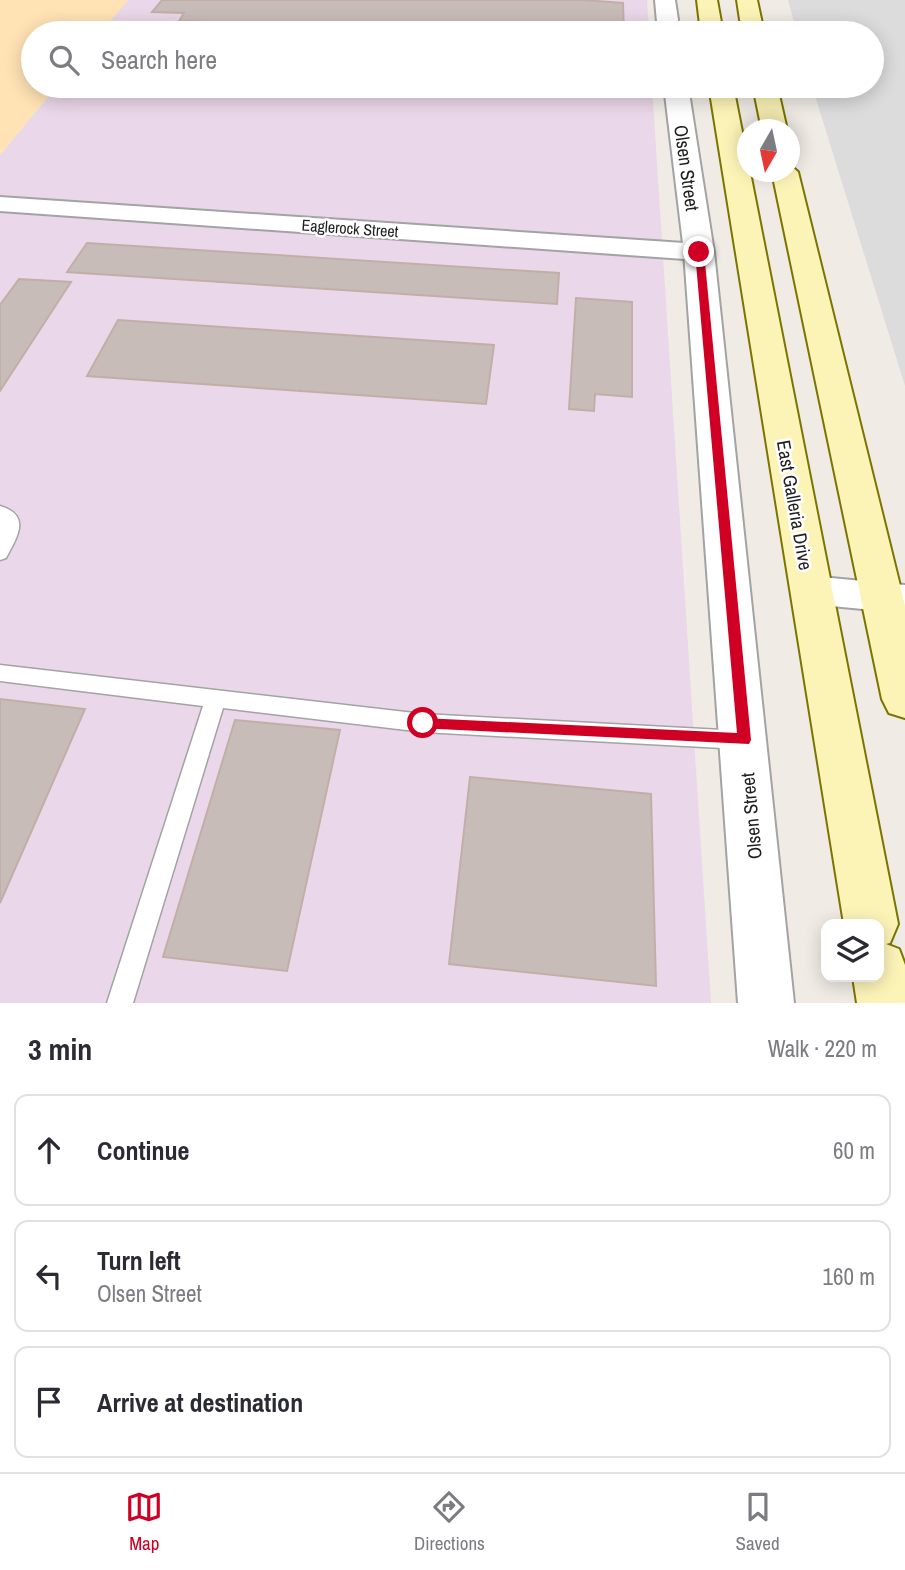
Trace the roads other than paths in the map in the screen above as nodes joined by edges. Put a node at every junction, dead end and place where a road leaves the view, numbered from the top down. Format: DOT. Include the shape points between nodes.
graph roads {
  1 [pos="665,0"];
  2 [pos="707,0"];
  3 [pos="747,0"];
  4 [pos="668,21"];
  5 [pos="710,21"];
  6 [pos="751,21"];
  7 [pos="678,98"];
  8 [pos="723,98"];
  9 [pos="768,98"];
  10 [pos="772,119"];
  11 [pos="788,182"];
  12 [pos="10,205"];
  13 [pos="0,230"];
  14 [pos="699,252"];
  15 [pos="0,512"];
  16 [pos="0,553"];
  17 [pos="810,590"];
  18 [pos="893,598"];
  19 [pos="0,673"];
  20 [pos="215,699"];
  21 [pos="905,699"];
  22 [pos="744,740"];
  23 [pos="870,919"];
  24 [pos="881,982"];
  25 [pos="120,1003"];
  26 [pos="766,1003"];
  27 [pos="885,1003"];
  1 -- 4 [label="street"];
  2 -- 5 [label="main road"];
  3 -- 6 [label="main road"];
  7 -- 14 [label="street, Olsen Street"];
  8 -- 17 [label="main road, East Galleria Drive"];
  9 -- 10 [label="main road"];
  11 -- 18 [label="main road"];
  12 -- 13 [label="street"];
  12 -- 14 [label="street, Eaglerock Street"];
  14 -- 22 [label="street, Olsen Street"];
  15 -- 16 [label="lane" via="11,518"];
  17 -- 18 [label="street"];
  17 -- 23 [label="main road, East Galleria Drive"];
  18 -- 21 [label="main road"];
  19 -- 20 [label="lane"];
  20 -- 22 [label="lane" via="423,723"];
  20 -- 25 [label="lane"];
  22 -- 26 [label="street, Olsen Street"];
  24 -- 27 [label="main road"];
}
